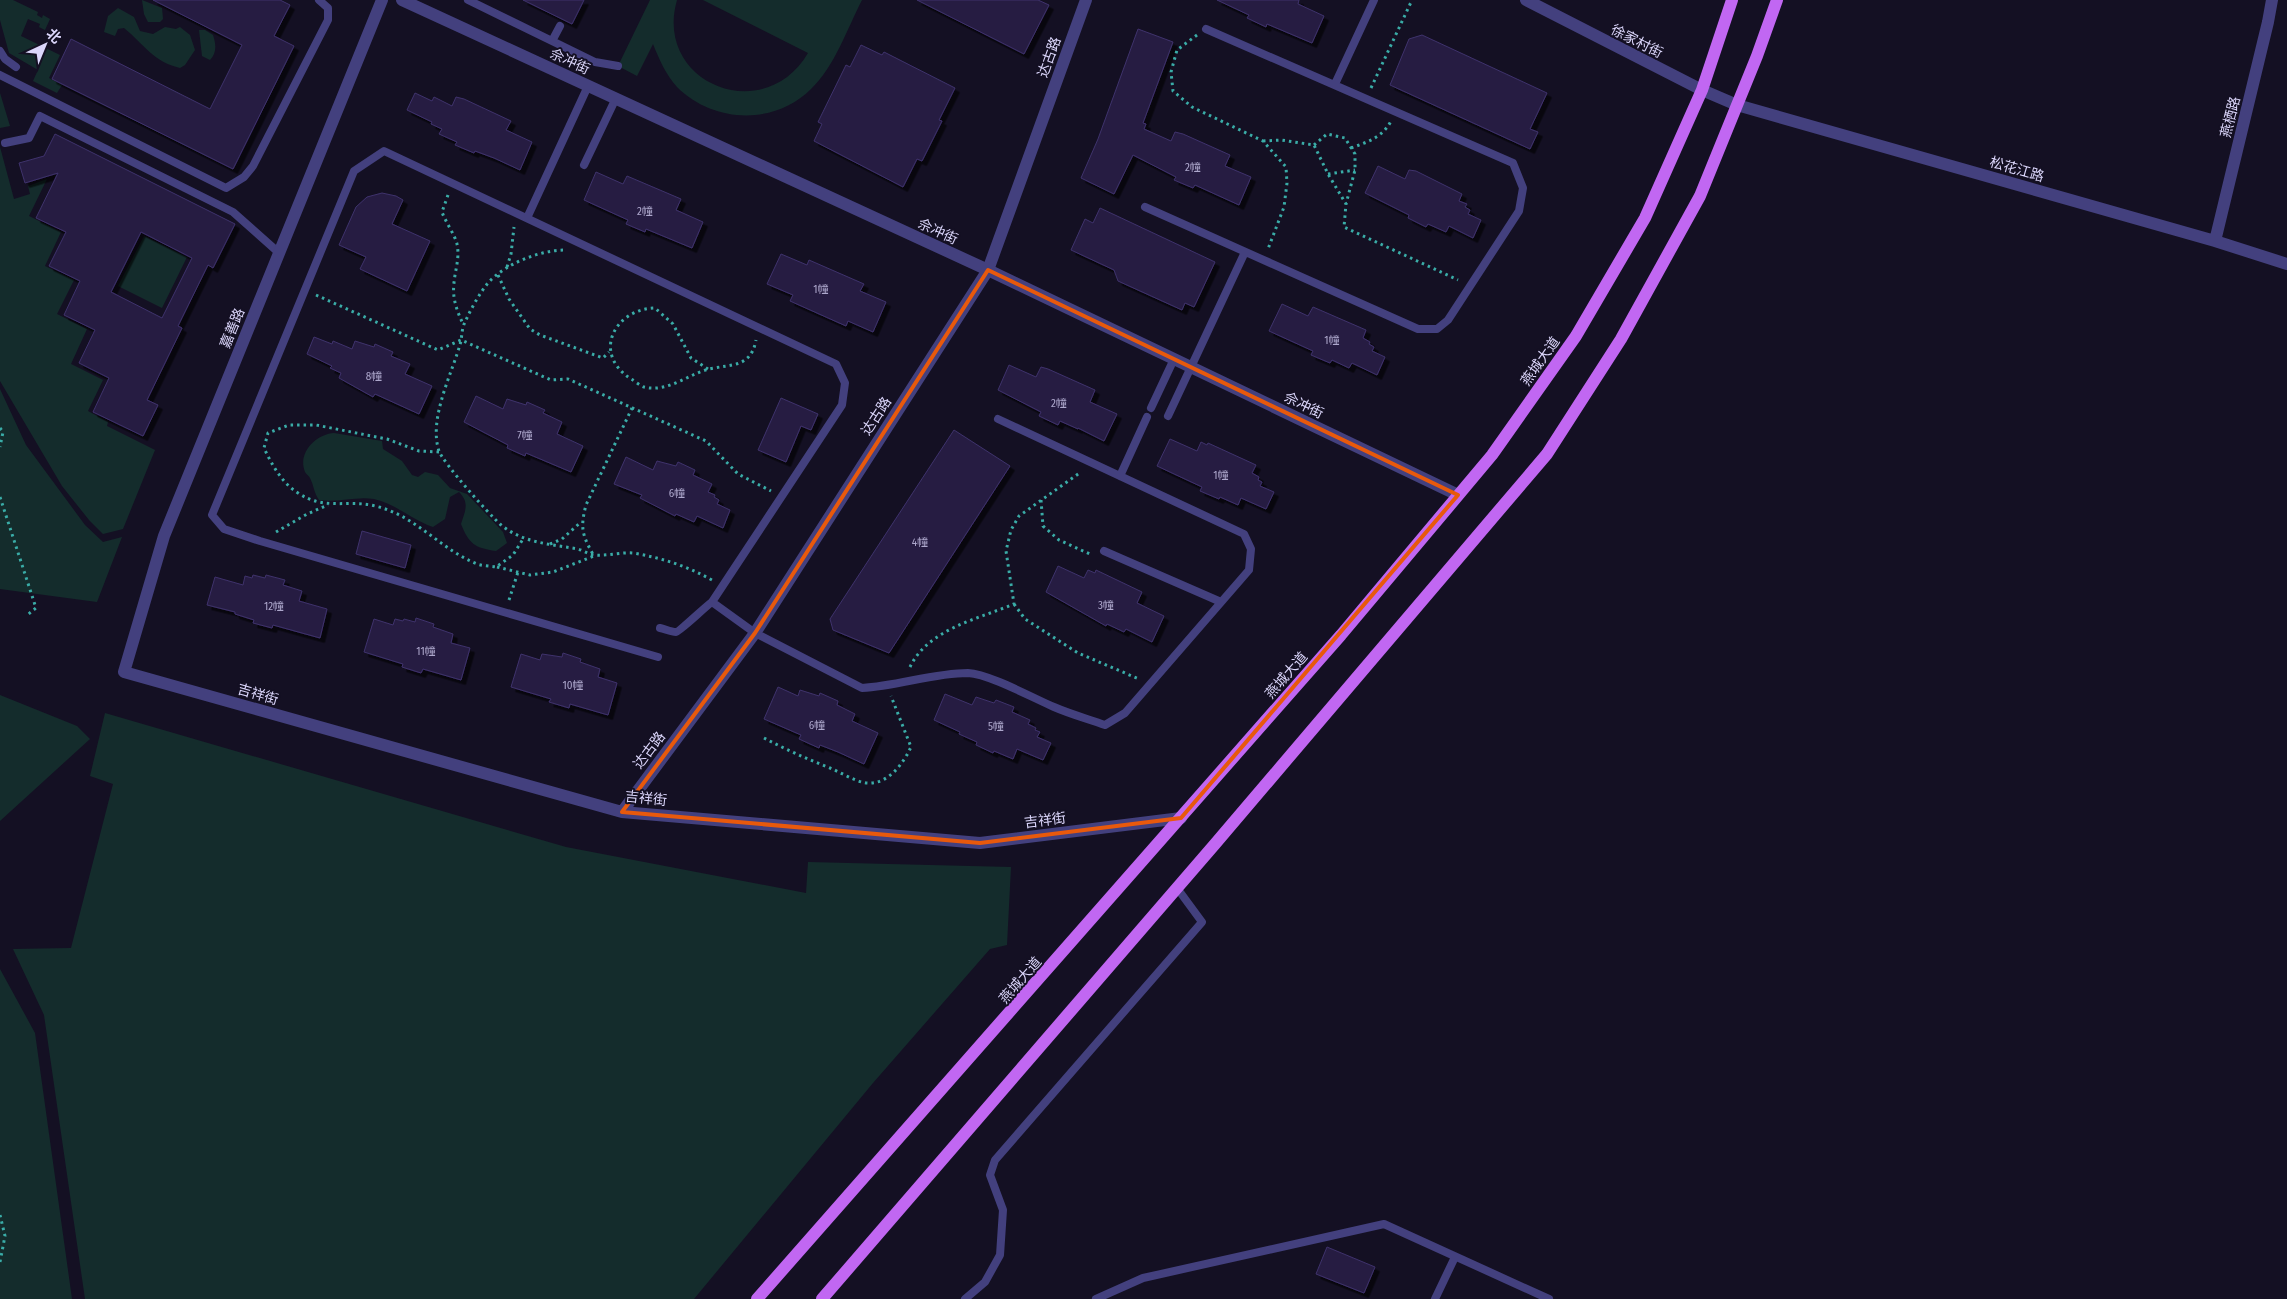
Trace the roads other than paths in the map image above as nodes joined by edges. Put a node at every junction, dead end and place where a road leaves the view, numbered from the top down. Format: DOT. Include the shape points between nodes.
graph roads {
  1 [pos="320,0"];
  2 [pos="382,0"];
  3 [pos="402,0"];
  4 [pos="468,0"];
  5 [pos="1086,0"];
  6 [pos="1374,0"];
  7 [pos="1526,0"];
  8 [pos="1732,0"];
  9 [pos="1777,0"];
  10 [pos="2272,0"];
  11 [pos="560,26"];
  12 [pos="1206,29"];
  13 [pos="552,42"];
  14 [pos="0,51"];
  15 [pos="618,66"];
  16 [pos="16,67"];
  17 [pos="0,75"];
  18 [pos="1335,84"];
  19 [pos="588,86"];
  20 [pos="1702,90"];
  21 [pos="616,98"];
  22 [pos="1737,104"];
  23 [pos="5,143"];
  24 [pos="584,165"];
  25 [pos="1145,207"];
  26 [pos="527,218"];
  27 [pos="2215,241"];
  28 [pos="278,252"];
  29 [pos="1245,252"];
  30 [pos="2287,264"];
  31 [pos="988,270"];
  32 [pos="1174,359"];
  33 [pos="1191,367"];
  34 [pos="1151,408"];
  35 [pos="1168,416"];
  36 [pos="1147,417"];
  37 [pos="998,418"];
  38 [pos="1120,476"];
  39 [pos="1458,495"];
  40 [pos="1104,551"];
  41 [pos="712,602"];
  42 [pos="1221,602"];
  43 [pos="660,628"];
  44 [pos="755,633"];
  45 [pos="658,657"];
  46 [pos="124,672"];
  47 [pos="622,812"];
  48 [pos="1181,818"];
  49 [pos="1177,888"];
  50 [pos="1455,1257"];
  51 [pos="757,1299"];
  52 [pos="822,1299"];
  53 [pos="965,1299"];
  54 [pos="1096,1299"];
  55 [pos="1435,1299"];
  56 [pos="1549,1299"];
  1 -- 17 [label="lane" via="328,8 328,20 253,166 244,177 226,188"];
  2 -- 28 [label="street, 嘉善路"];
  3 -- 19 [label="street, 佘冲街"];
  4 -- 13 [label="lane"];
  5 -- 31 [label="street, 达古路"];
  6 -- 18 [label="lane"];
  7 -- 20 [label="street, 徐家村街"];
  8 -- 20 [label="main road, 燕城大道"];
  9 -- 22 [label="main road"];
  10 -- 27 [label="street, 燕栖路"];
  11 -- 13 [label="lane"];
  12 -- 18 [label="lane"];
  13 -- 15 [label="lane" via="596,62"];
  14 -- 16 [label="lane"];
  18 -- 29 [label="lane" via="1513,163 1523,188 1519,211 1448,320 1438,329 1418,329"];
  19 -- 21 [label="street, 佘冲街"];
  19 -- 26 [label="lane"];
  20 -- 22 [label="street, 徐家村街"];
  20 -- 39 [label="main road, 燕城大道" via="1645,218 1576,336 1492,455"];
  21 -- 24 [label="lane"];
  21 -- 31 [label="street, 佘冲街"];
  22 -- 27 [label="street, 松花江路"];
  22 -- 49 [label="main road" via="1691,213 1621,339 1547,454"];
  23 -- 28 [label="lane" via="29,138 40,116 233,212"];
  25 -- 29 [label="lane"];
  26 -- 41 [label="lane" via="836,364 845,383 842,405"];
  26 -- 45 [label="lane" via="384,151 354,171 212,515 224,529 260,541"];
  27 -- 30 [label="street, 松花江路"];
  28 -- 46 [label="street, 嘉善路" via="164,536"];
  29 -- 33 [label="lane"];
  31 -- 32 [label="street, 佘冲街"];
  31 -- 44 [label="street, 达古路"];
  32 -- 33 [label="street, 佘冲街"];
  32 -- 34 [label="lane"];
  33 -- 35 [label="lane"];
  33 -- 39 [label="street, 佘冲街"];
  36 -- 38 [label="lane"];
  37 -- 38 [label="lane"];
  38 -- 42 [label="lane" via="1244,534 1250,549 1249,570"];
  39 -- 48 [label="main road, 燕城大道"];
  40 -- 42 [label="lane"];
  41 -- 43 [label="lane" via="696,613 681,630 675,632"];
  41 -- 44 [label="lane"];
  42 -- 44 [label="lane" via="1125,714 1105,725 970,673 862,688"];
  44 -- 47 [label="street, 达古路"];
  46 -- 47 [label="street, 吉祥街"];
  47 -- 48 [label="street, 吉祥街" via="980,843"];
  48 -- 51 [label="main road, 燕城大道"];
  49 -- 52 [label="main road"];
  49 -- 53 [label="lane" via="1202,922 995,1160 990,1175 1003,1210 1000,1255 985,1282"];
  50 -- 54 [label="lane" via="1384,1224 1143,1278"];
  50 -- 55 [label="lane"];
  50 -- 56 [label="lane"];
}
